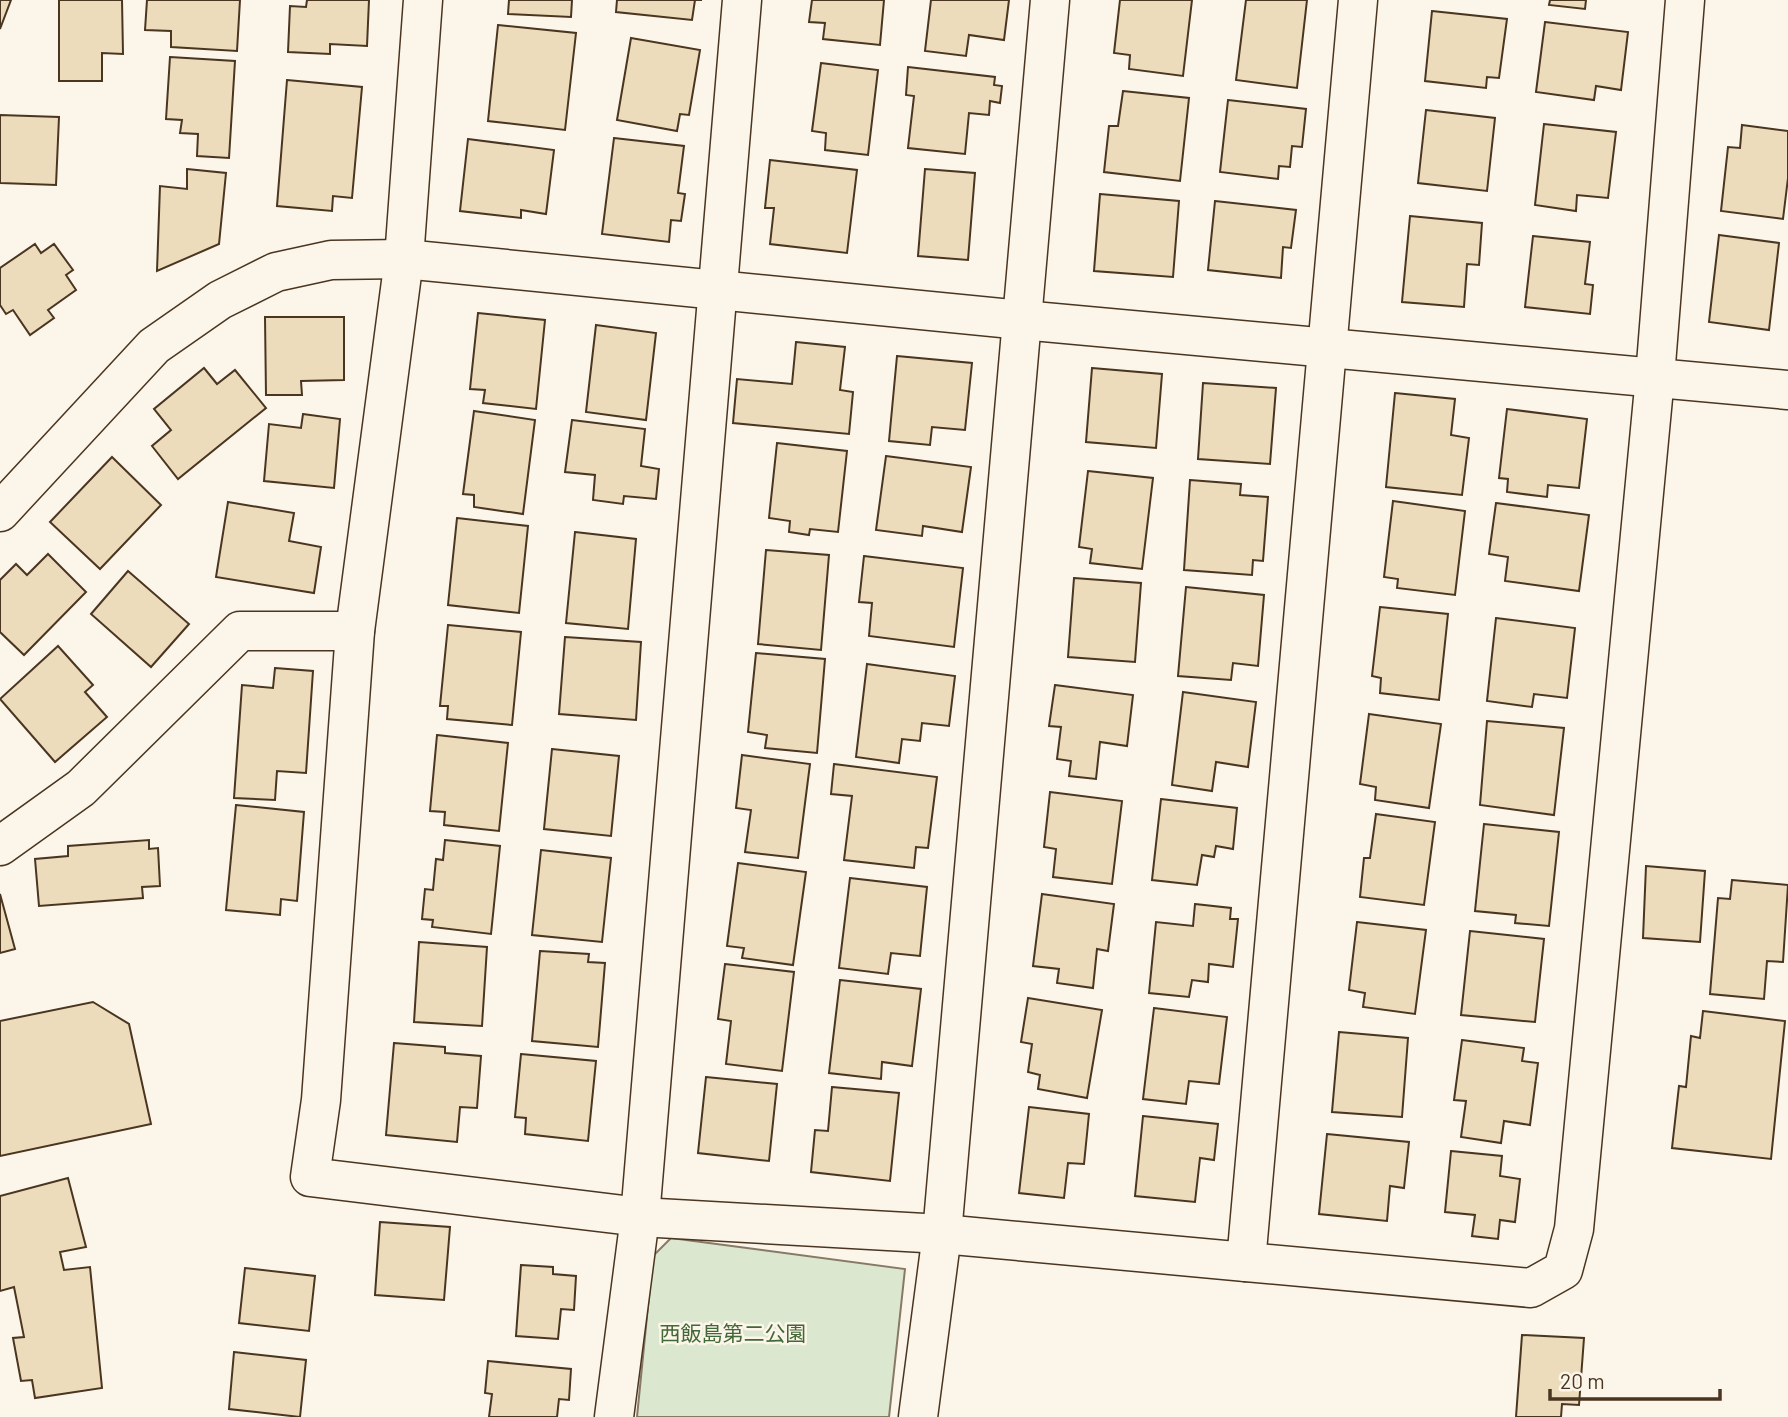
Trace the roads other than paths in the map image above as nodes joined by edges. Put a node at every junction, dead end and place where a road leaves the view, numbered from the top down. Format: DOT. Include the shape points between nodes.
graph roads {
  1 [pos="423,0"];
  2 [pos="742,0"];
  3 [pos="1050,0"];
  4 [pos="1358,0"];
  5 [pos="1685,0"];
  6 [pos="404,260"];
  7 [pos="718,290"];
  8 [pos="1022,320"];
  9 [pos="1326,346"];
  10 [pos="1655,377"];
  11 [pos="1788,390"];
  12 [pos="0,512"];
  13 [pos="355,631"];
  14 [pos="0,846"];
  15 [pos="640,1217"];
  16 [pos="942,1234"];
  17 [pos="1246,1262"];
  18 [pos="614,1417"];
  19 [pos="918,1417"];
  1 -- 6 [label="street"];
  2 -- 7 [label="street"];
  3 -- 8 [label="street"];
  4 -- 9 [label="street"];
  5 -- 10 [label="street"];
  6 -- 7 [label="street"];
  6 -- 12 [label="street" via="331,260 276,272 220,300 154,345"];
  6 -- 13 [label="street"];
  7 -- 8 [label="street"];
  7 -- 15 [label="street"];
  8 -- 9 [label="street"];
  8 -- 16 [label="street"];
  9 -- 10 [label="street"];
  9 -- 17 [label="street"];
  10 -- 11 [label="street"];
  10 -- 17 [label="street" via="1574,1228 1563,1270 1531,1288"];
  13 -- 14 [label="street" via="240,631 81,788"];
  13 -- 15 [label="street" via="321,1100 310,1177"];
  15 -- 16 [label="street"];
  15 -- 18 [label="street"];
  16 -- 17 [label="street"];
  16 -- 19 [label="street"];
}
